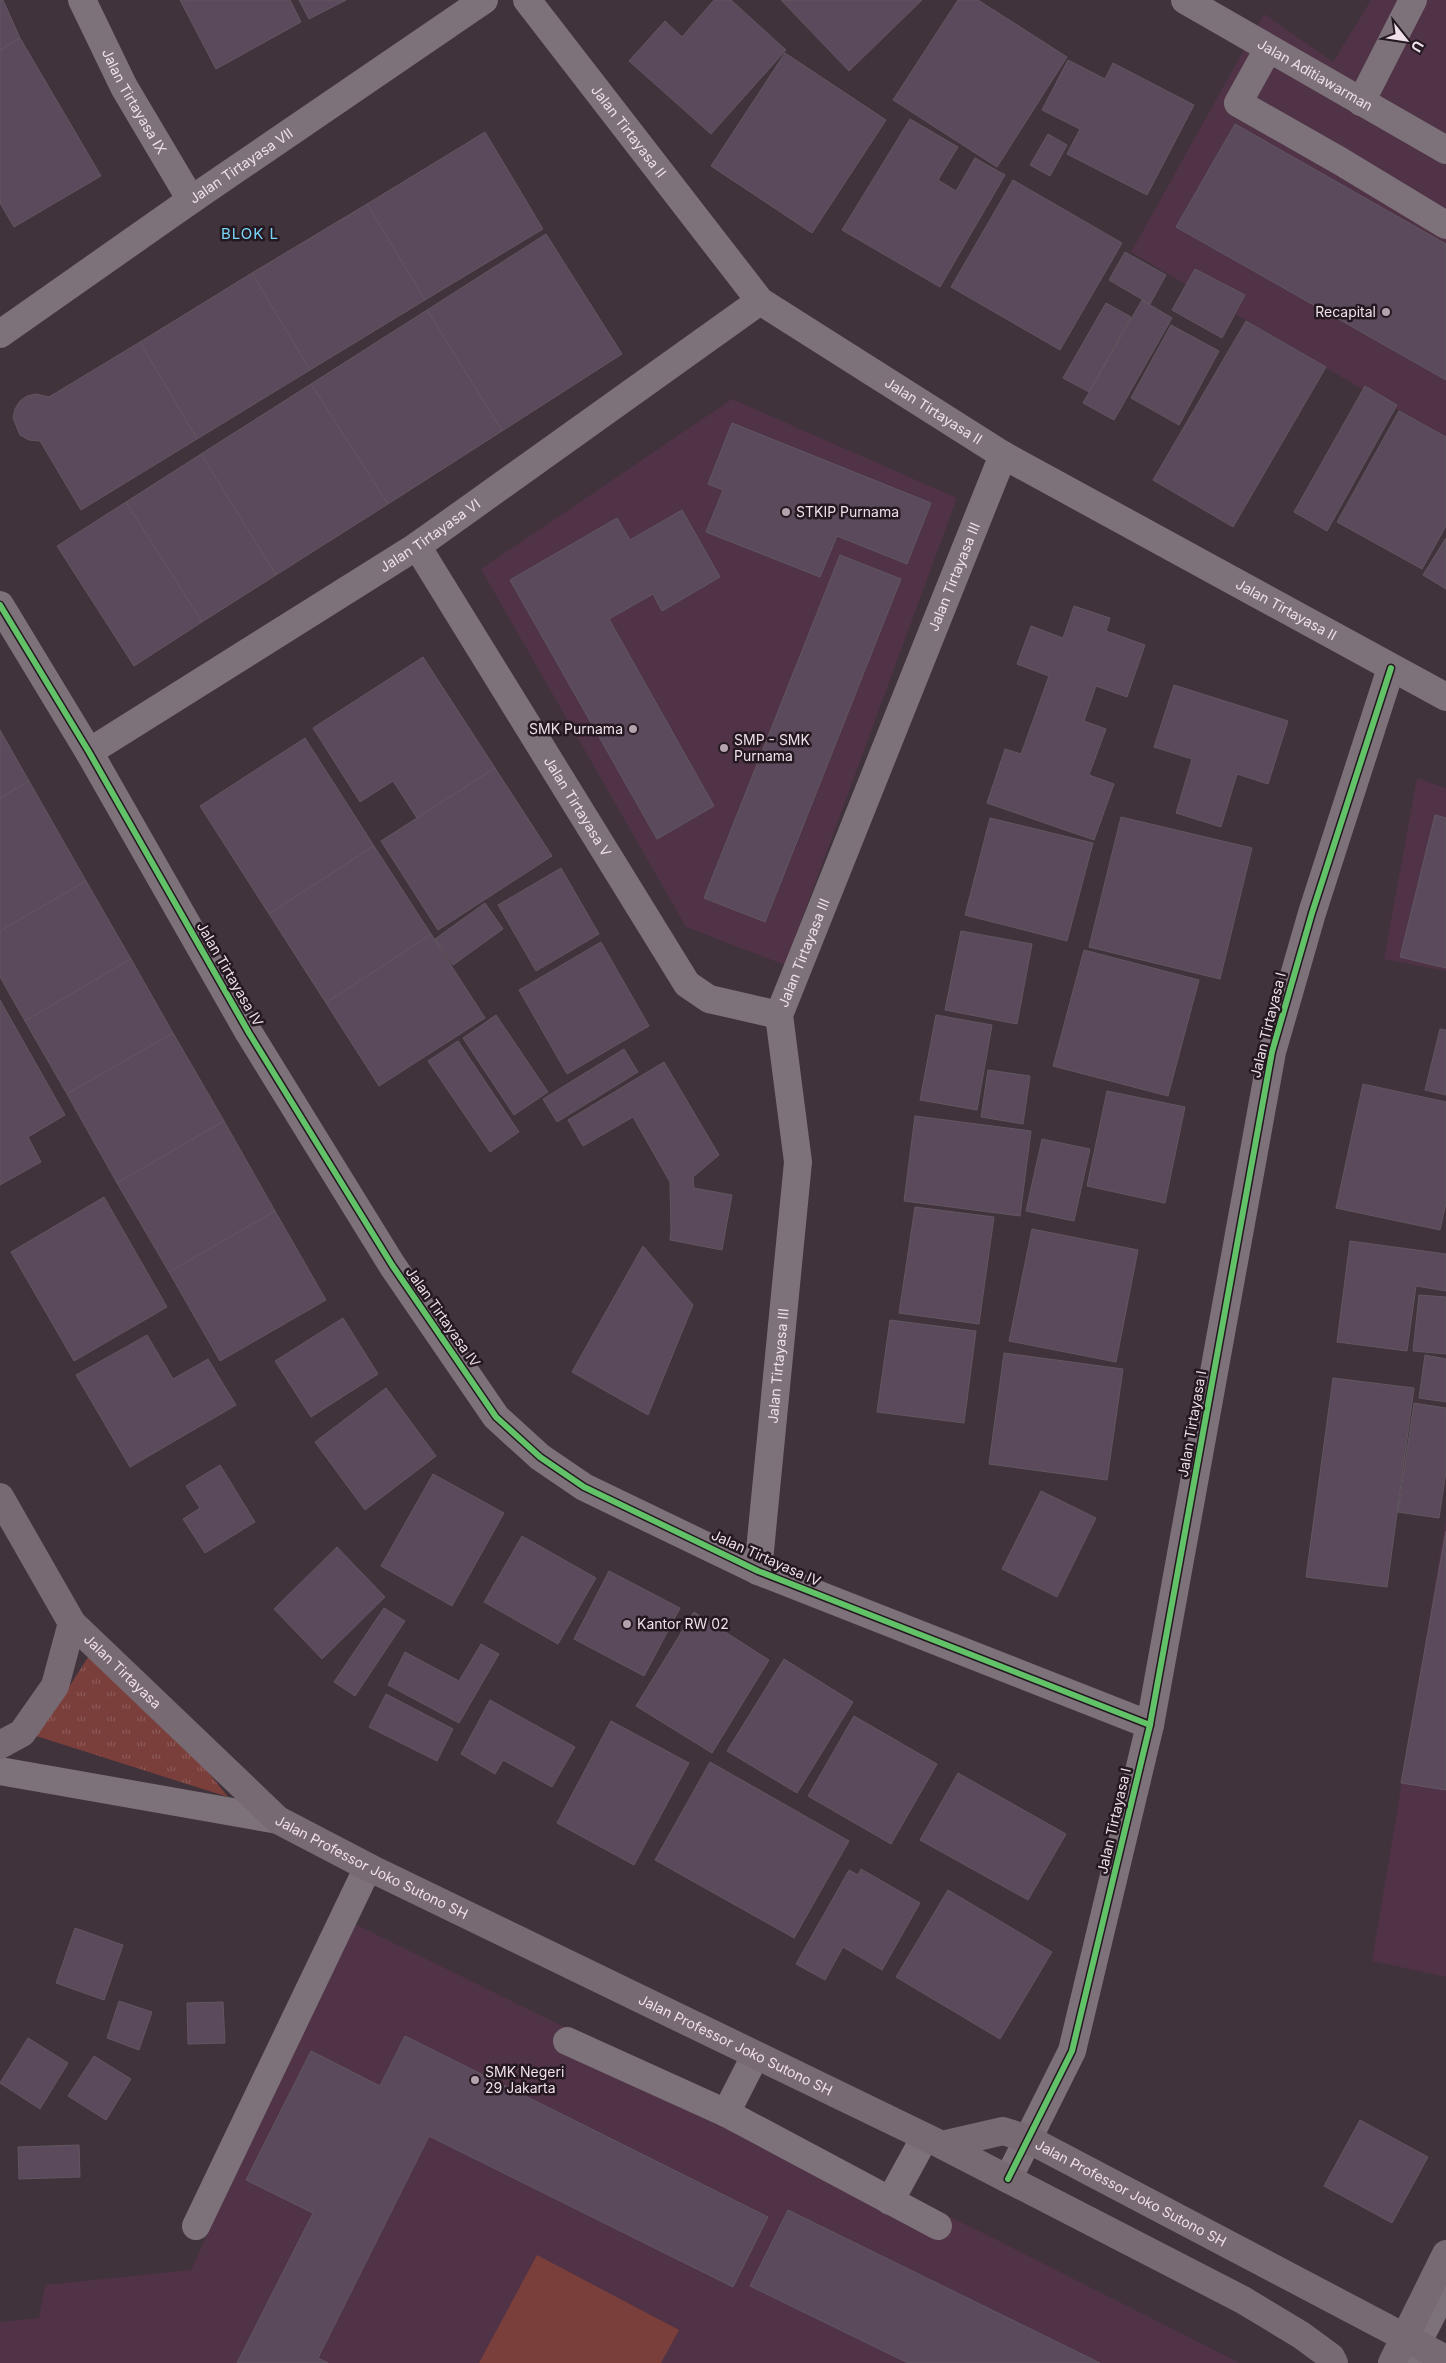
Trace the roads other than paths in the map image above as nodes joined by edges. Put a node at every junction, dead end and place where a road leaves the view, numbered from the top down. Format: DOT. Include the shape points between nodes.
graph roads {
  1 [pos="82,0"];
  2 [pos="484,0"];
  3 [pos="528,0"];
  4 [pos="1185,0"];
  5 [pos="1413,0"];
  6 [pos="1268,49"];
  7 [pos="1361,102"];
  8 [pos="1446,150"];
  9 [pos="191,200"];
  10 [pos="1446,225"];
  11 [pos="760,301"];
  12 [pos="0,334"];
  13 [pos="1003,455"];
  14 [pos="417,546"];
  15 [pos="0,606"];
  16 [pos="1391,668"];
  17 [pos="1446,697"];
  18 [pos="90,752"];
  19 [pos="779,1015"];
  20 [pos="0,1497"];
  21 [pos="758,1571"];
  22 [pos="72,1623"];
  23 [pos="1150,1725"];
  24 [pos="0,1745"];
  25 [pos="0,1771"];
  26 [pos="278,1820"];
  27 [pos="368,1867"];
  28 [pos="567,2041"];
  29 [pos="755,2056"];
  30 [pos="726,2114"];
  31 [pos="1028,2139"];
  32 [pos="934,2141"];
  33 [pos="1008,2179"];
  34 [pos="890,2201"];
  35 [pos="196,2226"];
  36 [pos="938,2226"];
  37 [pos="1446,2255"];
  38 [pos="1446,2287"];
  39 [pos="1406,2350"];
  40 [pos="1446,2359"];
  41 [pos="1334,2363"];
  42 [pos="1392,2363"];
  1 -- 9 [label="street, Jalan Tirtayasa IX" via="124,87"];
  2 -- 9 [label="street, Jalan Tirtayasa VII"];
  3 -- 11 [label="street, Jalan Tirtayasa II"];
  4 -- 6 [label="street, Jalan Aditiawarman"];
  5 -- 7 [label="street"];
  6 -- 7 [label="street, Jalan Aditiawarman"];
  6 -- 10 [label="street" via="1238,103"];
  7 -- 8 [label="street, Jalan Aditiawarman"];
  9 -- 12 [label="street, Jalan Tirtayasa VII"];
  11 -- 13 [label="street, Jalan Tirtayasa II"];
  11 -- 14 [label="street, Jalan Tirtayasa VI"];
  13 -- 16 [label="street, Jalan Tirtayasa II"];
  13 -- 19 [label="street, Jalan Tirtayasa III"];
  14 -- 18 [label="street, Jalan Tirtayasa VI"];
  14 -- 19 [label="street, Jalan Tirtayasa V" via="686,984 709,999"];
  15 -- 18 [label="street, Jalan Tirtayasa IV"];
  16 -- 17 [label="street, Jalan Tirtayasa II"];
  16 -- 23 [label="street, Jalan Tirtayasa I" via="1312,913 1272,1052"];
  18 -- 21 [label="street, Jalan Tirtayasa IV" via="254,1042 392,1265 496,1417 540,1458 584,1487"];
  19 -- 21 [label="street, Jalan Tirtayasa III" via="798,1162"];
  20 -- 22 [label="main road, Jalan Tirtayasa"];
  21 -- 23 [label="street, Jalan Tirtayasa IV"];
  22 -- 24 [label="main road" via="55,1686 22,1733"];
  22 -- 26 [label="main road, Jalan Tirtayasa"];
  23 -- 31 [label="street, Jalan Tirtayasa I" via="1072,2051"];
  25 -- 26 [label="street, Jalan Professor Joko Sutono SH"];
  26 -- 27 [label="main road, Jalan Professor Joko Sutono SH"];
  27 -- 29 [label="main road, Jalan Professor Joko Sutono SH"];
  27 -- 35 [label="street"];
  28 -- 30 [label="street"];
  29 -- 30 [label="street"];
  29 -- 32 [label="main road, Jalan Professor Joko Sutono SH"];
  30 -- 34 [label="street"];
  31 -- 32 [label="main road, Jalan Professor Joko Sutono SH" via="1003,2131"];
  31 -- 33 [label="street, Jalan Tirtayasa I"];
  31 -- 39 [label="main road, Jalan Professor Joko Sutono SH"];
  32 -- 33 [label="main road"];
  32 -- 34 [label="street"];
  33 -- 41 [label="main road" via="1243,2300 1301,2335 1331,2357"];
  34 -- 36 [label="street"];
  37 -- 39 [label="main road"];
  38 -- 39 [label="street"];
  39 -- 40 [label="main road, Jalan Professor Joko Sutono SH"];
  39 -- 42 [label="main road"];
}
